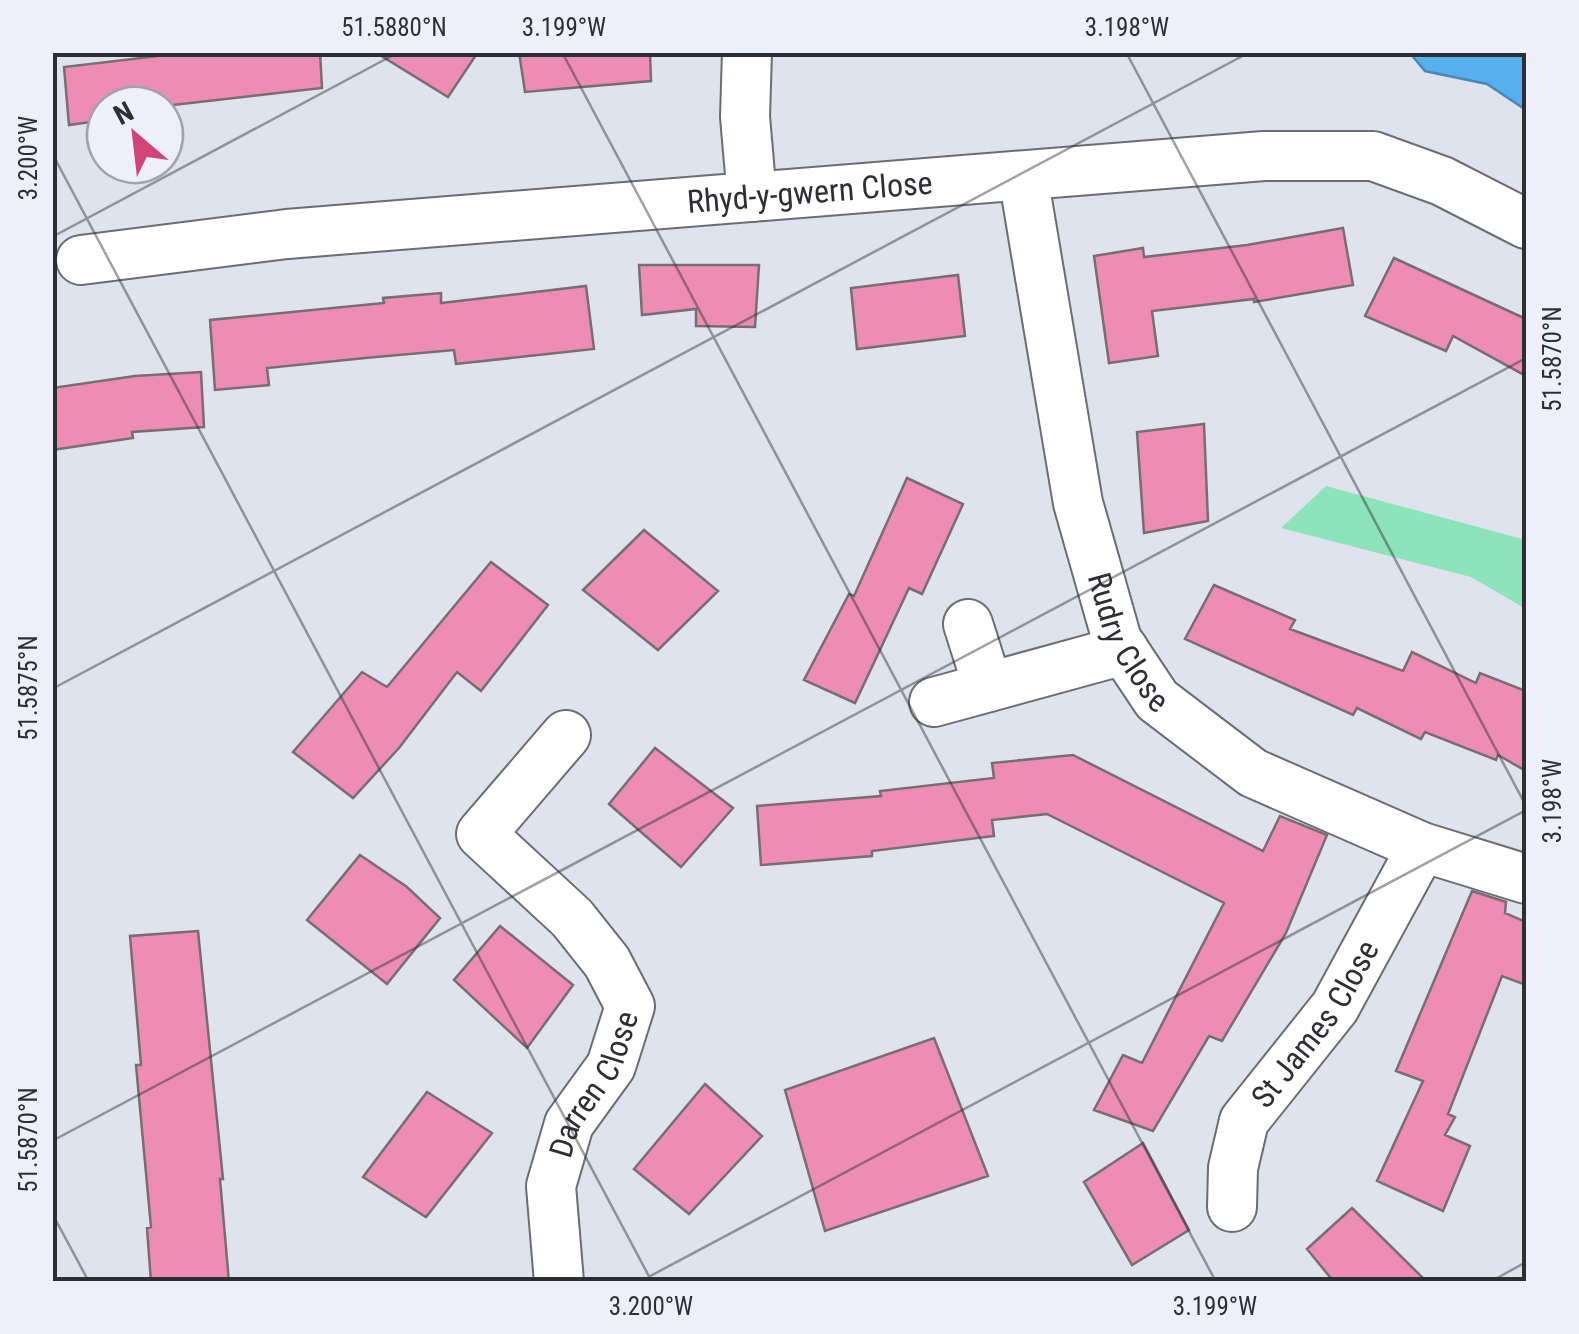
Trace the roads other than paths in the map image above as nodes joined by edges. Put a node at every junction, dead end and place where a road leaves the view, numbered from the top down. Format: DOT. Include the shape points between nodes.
graph roads {
  1 [pos="747,52"];
  2 [pos="1023,176"];
  3 [pos="752,197"];
  4 [pos="1526,224"];
  5 [pos="81,260"];
  6 [pos="968,624"];
  7 [pos="1124,650"];
  8 [pos="988,687"];
  9 [pos="934,702"];
  10 [pos="566,735"];
  11 [pos="1422,847"];
  12 [pos="1526,879"];
  13 [pos="1232,1207"];
  14 [pos="559,1282"];
  1 -- 3 [label="street" via="744,118"];
  2 -- 3 [label="street, Rhyd-y-gwern Close"];
  2 -- 4 [label="street, Rhyd-y-gwern Close" via="1264,156 1372,156 1442,181"];
  2 -- 7 [label="street, Rudry Close" via="1078,503"];
  3 -- 5 [label="street, Rhyd-y-gwern Close" via="287,234"];
  6 -- 8 [label="street"];
  7 -- 8 [label="street"];
  7 -- 11 [label="street, Rudry Close" via="1157,700 1253,772"];
  8 -- 9 [label="street"];
  10 -- 14 [label="street, Darren Close" via="481,834 572,918 607,962 630,1006 611,1066 569,1124 551,1186"];
  11 -- 12 [label="street, Rudry Close"];
  11 -- 13 [label="street, St James Close" via="1336,1007 1244,1121"];
}
